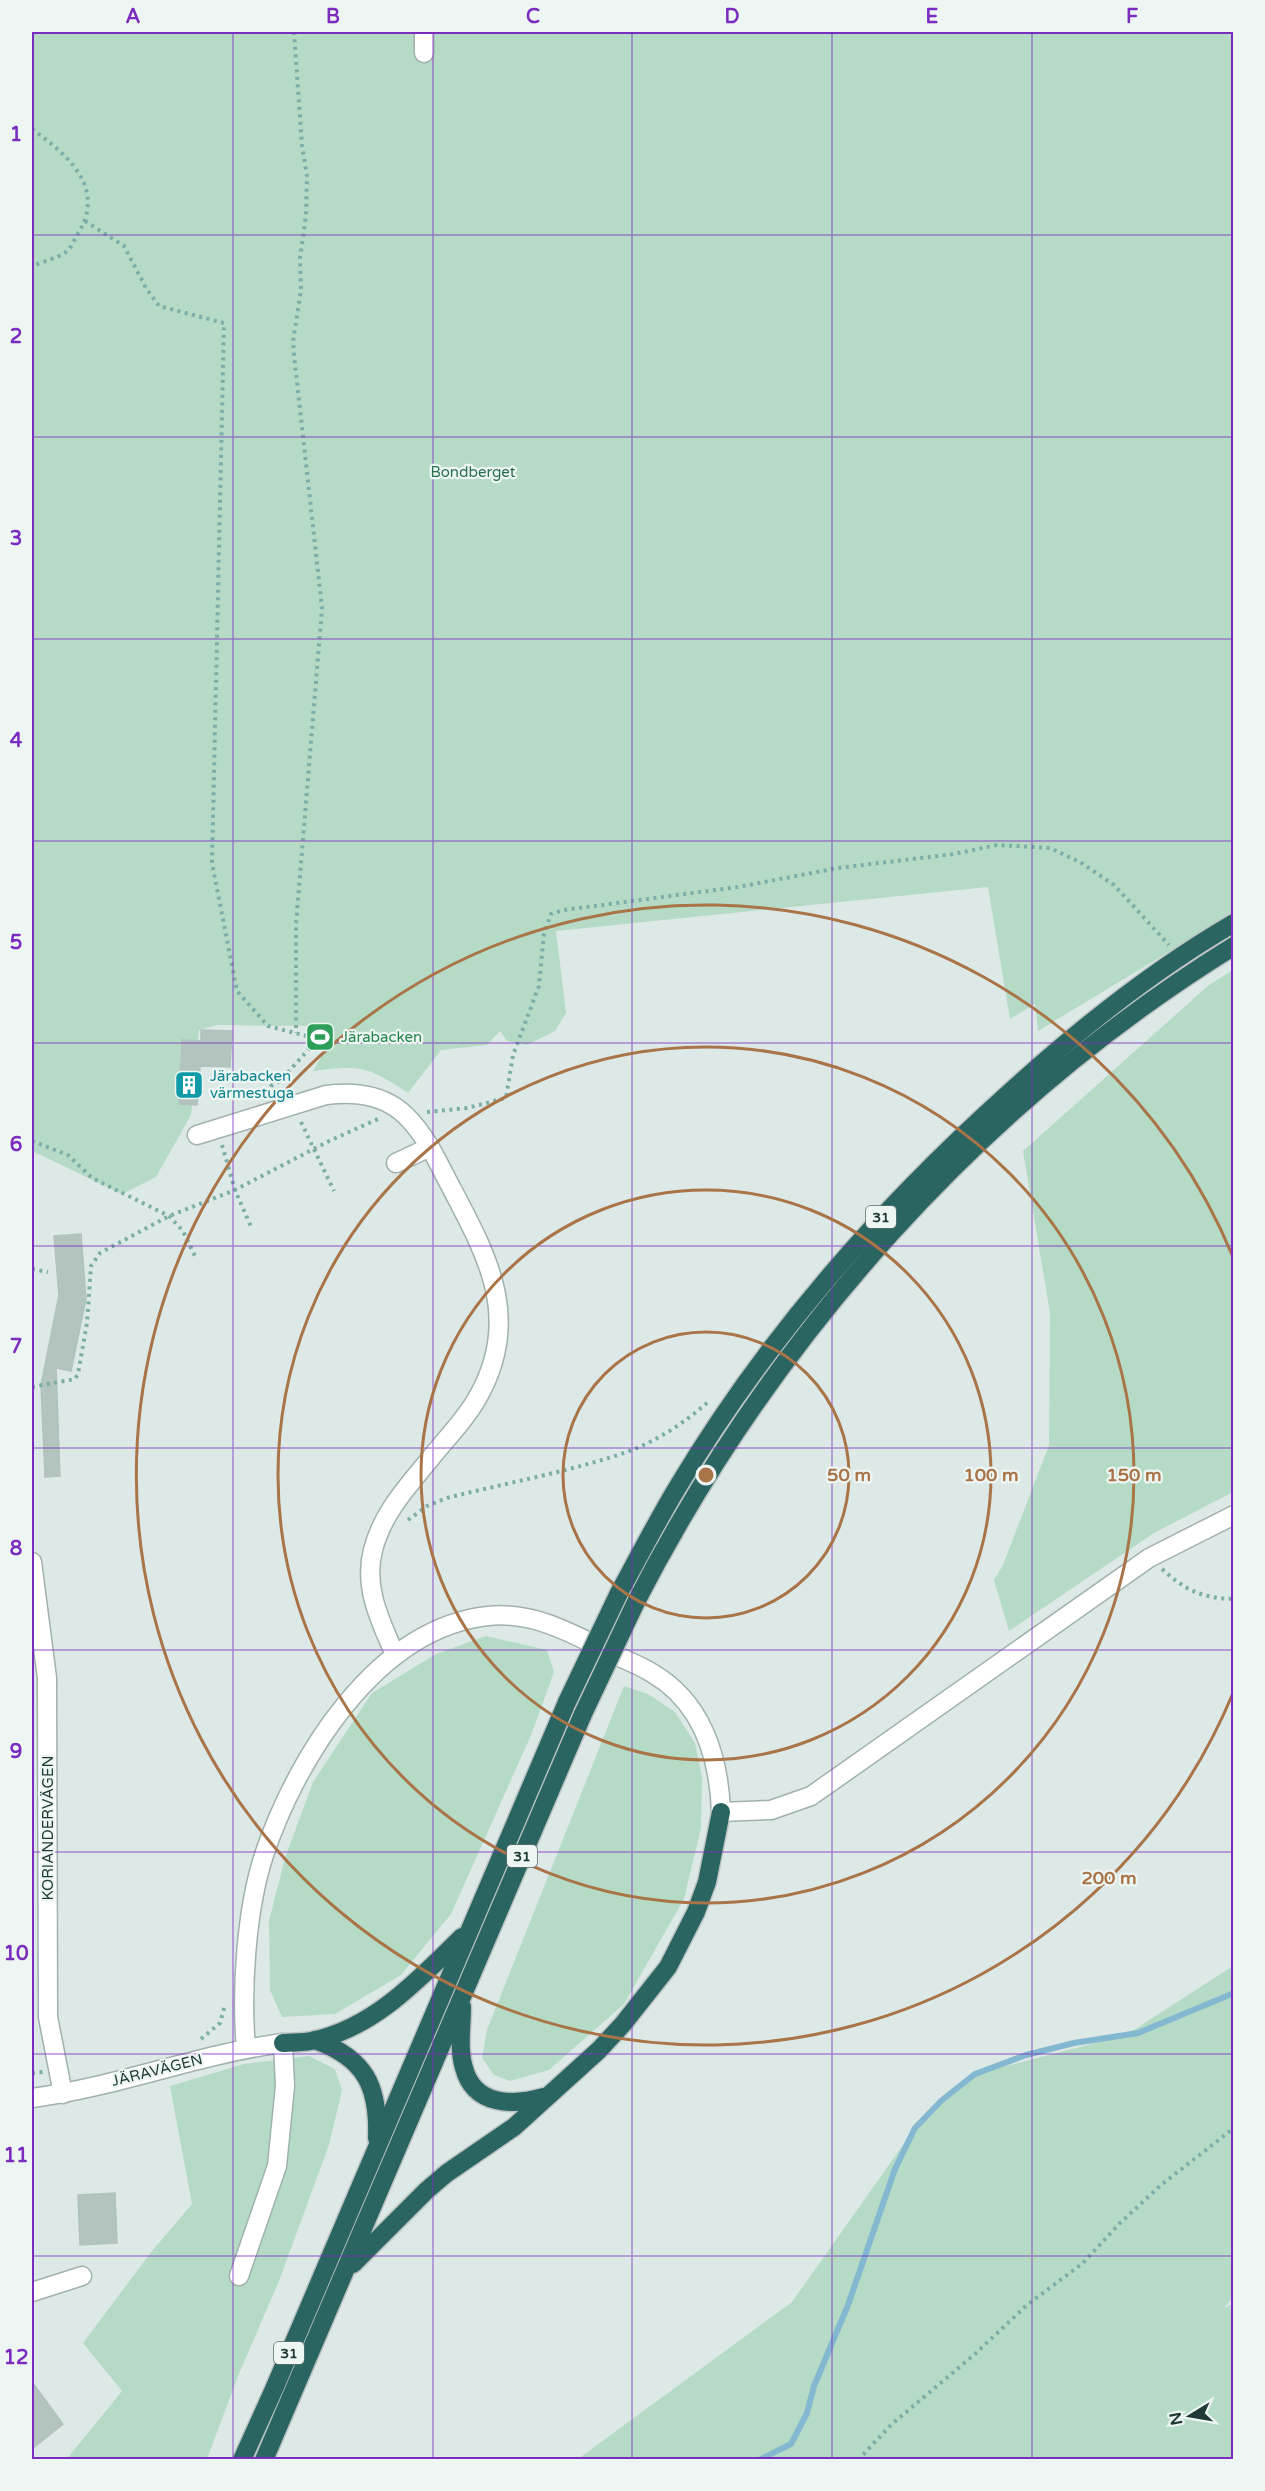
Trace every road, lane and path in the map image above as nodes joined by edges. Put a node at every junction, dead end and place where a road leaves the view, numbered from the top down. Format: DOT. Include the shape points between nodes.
graph roads {
  1 [pos="294,32"];
  2 [pos="424,32"];
  3 [pos="1110,32"];
  4 [pos="1153,32"];
  5 [pos="424,53"];
  6 [pos="32,129"];
  7 [pos="85,221"];
  8 [pos="32,266"];
  9 [pos="1233,923"];
  10 [pos="1233,946"];
  11 [pos="1173,950"];
  12 [pos="296,1033"];
  13 [pos="259,1099"];
  14 [pos="293,1106"];
  15 [pos="404,1112"];
  16 [pos="197,1135"];
  17 [pos="32,1141"];
  18 [pos="430,1146"];
  19 [pos="315,1149"];
  20 [pos="227,1161"];
  21 [pos="396,1163"];
  22 [pos="235,1190"];
  23 [pos="334,1191"];
  24 [pos="169,1216"];
  25 [pos="252,1229"];
  26 [pos="195,1256"];
  27 [pos="32,1269"];
  28 [pos="48,1272"];
  29 [pos="32,1387"];
  30 [pos="714,1397"];
  31 [pos="1233,1515"];
  32 [pos="405,1523"];
  33 [pos="1149,1558"];
  34 [pos="32,1562"];
  35 [pos="1233,1599"];
  36 [pos="394,1655"];
  37 [pos="40,1727"];
  38 [pos="721,1812"];
  39 [pos="469,1931"];
  40 [pos="40,1935"];
  41 [pos="462,1998"];
  42 [pos="315,2040"];
  43 [pos="283,2043"];
  44 [pos="246,2048"];
  45 [pos="63,2094"];
  46 [pos="549,2095"];
  47 [pos="32,2098"];
  48 [pos="1233,2128"];
  49 [pos="377,2147"];
  50 [pos="344,2274"];
  51 [pos="82,2276"];
  52 [pos="239,2276"];
  53 [pos="32,2292"];
  54 [pos="242,2460"];
  55 [pos="264,2460"];
  56 [pos="858,2460"];
  1 -- 12 [label="path" via="307,176 301,290 293,341 322,608 297,924"];
  2 -- 5 [label="street"];
  3 -- 4 [label="path"];
  6 -- 7 [label="path" via="58,149 81,175 87,188"];
  7 -- 8 [label="path" via="67,251"];
  7 -- 12 [label="path" via="124,246 159,306 224,323 212,863 237,991 268,1026"];
  9 -- 39 [label="highway, 31, bridge" via="1095,1019 947,1149 828,1278 743,1389 678,1487 619,1593 567,1702"];
  10 -- 41 [label="highway, 31, bridge" via="1123,1022 1060,1072 958,1164 855,1275 763,1392 694,1496 636,1602 583,1714"];
  11 -- 15 [label="path" via="1114,885 1050,848 997,845 738,887 564,910 551,915 544,934 538,987 513,1055 506,1098 433,1113"];
  12 -- 13 [label="path" via="307,1036 309,1049"];
  14 -- 15 [label="street" via="348,1092 364,1094"];
  14 -- 16 [label="street"];
  14 -- 19 [label="path"];
  15 -- 18 [label="street"];
  15 -- 19 [label="path" via="370,1122"];
  17 -- 24 [label="path" via="68,1155 92,1178"];
  18 -- 21 [label="street"];
  18 -- 36 [label="street" via="487,1258 500,1323 489,1376 475,1403 396,1500 372,1552 372,1595"];
  19 -- 22 [label="path"];
  19 -- 23 [label="path"];
  20 -- 22 [label="path"];
  22 -- 24 [label="path"];
  22 -- 25 [label="path"];
  24 -- 26 [label="path" via="183,1231"];
  24 -- 29 [label="path" via="100,1253 91,1266 78,1374 75,1379"];
  27 -- 28 [label="path"];
  30 -- 32 [label="path" via="693,1415 628,1451 447,1498 427,1506"];
  31 -- 33 [label="street"];
  33 -- 35 [label="path" via="1182,1587"];
  33 -- 38 [label="street" via="811,1796 771,1810"];
  34 -- 37 [label="street, KORIANDERVÄGEN" via="47,1678"];
  36 -- 38 [label="street" via="443,1627 489,1616 534,1619 573,1634 653,1673 691,1709 712,1748"];
  36 -- 44 [label="street" via="358,1690 304,1766 282,1809 254,1899 243,2012"];
  37 -- 40 [label="street, KORIANDERVÄGEN"];
  38 -- 46 [label="highway" via="707,1882 668,1967 599,2050"];
  39 -- 42 [label="highway" via="385,2007 353,2026"];
  39 -- 49 [label="highway, 31"];
  40 -- 45 [label="street, KORIANDERVÄGEN" via="48,2017"];
  41 -- 46 [label="highway" via="463,2067 474,2088 498,2102 527,2102"];
  41 -- 50 [label="highway, 31"];
  42 -- 43 [label="highway"];
  42 -- 49 [label="highway" via="346,2054 366,2075 376,2108"];
  43 -- 44 [label="street, JÄRAVÄGEN"];
  43 -- 52 [label="street" via="285,2086 277,2166"];
  44 -- 45 [label="street, JÄRAVÄGEN"];
  45 -- 47 [label="street, JÄRAVÄGEN"];
  46 -- 50 [label="highway" via="514,2127 427,2190"];
  48 -- 56 [label="path" via="1161,2186 1083,2263 1027,2305 975,2355 892,2424"];
  49 -- 54 [label="highway, 31"];
  50 -- 55 [label="highway, 31"];
  51 -- 53 [label="street"];
}
